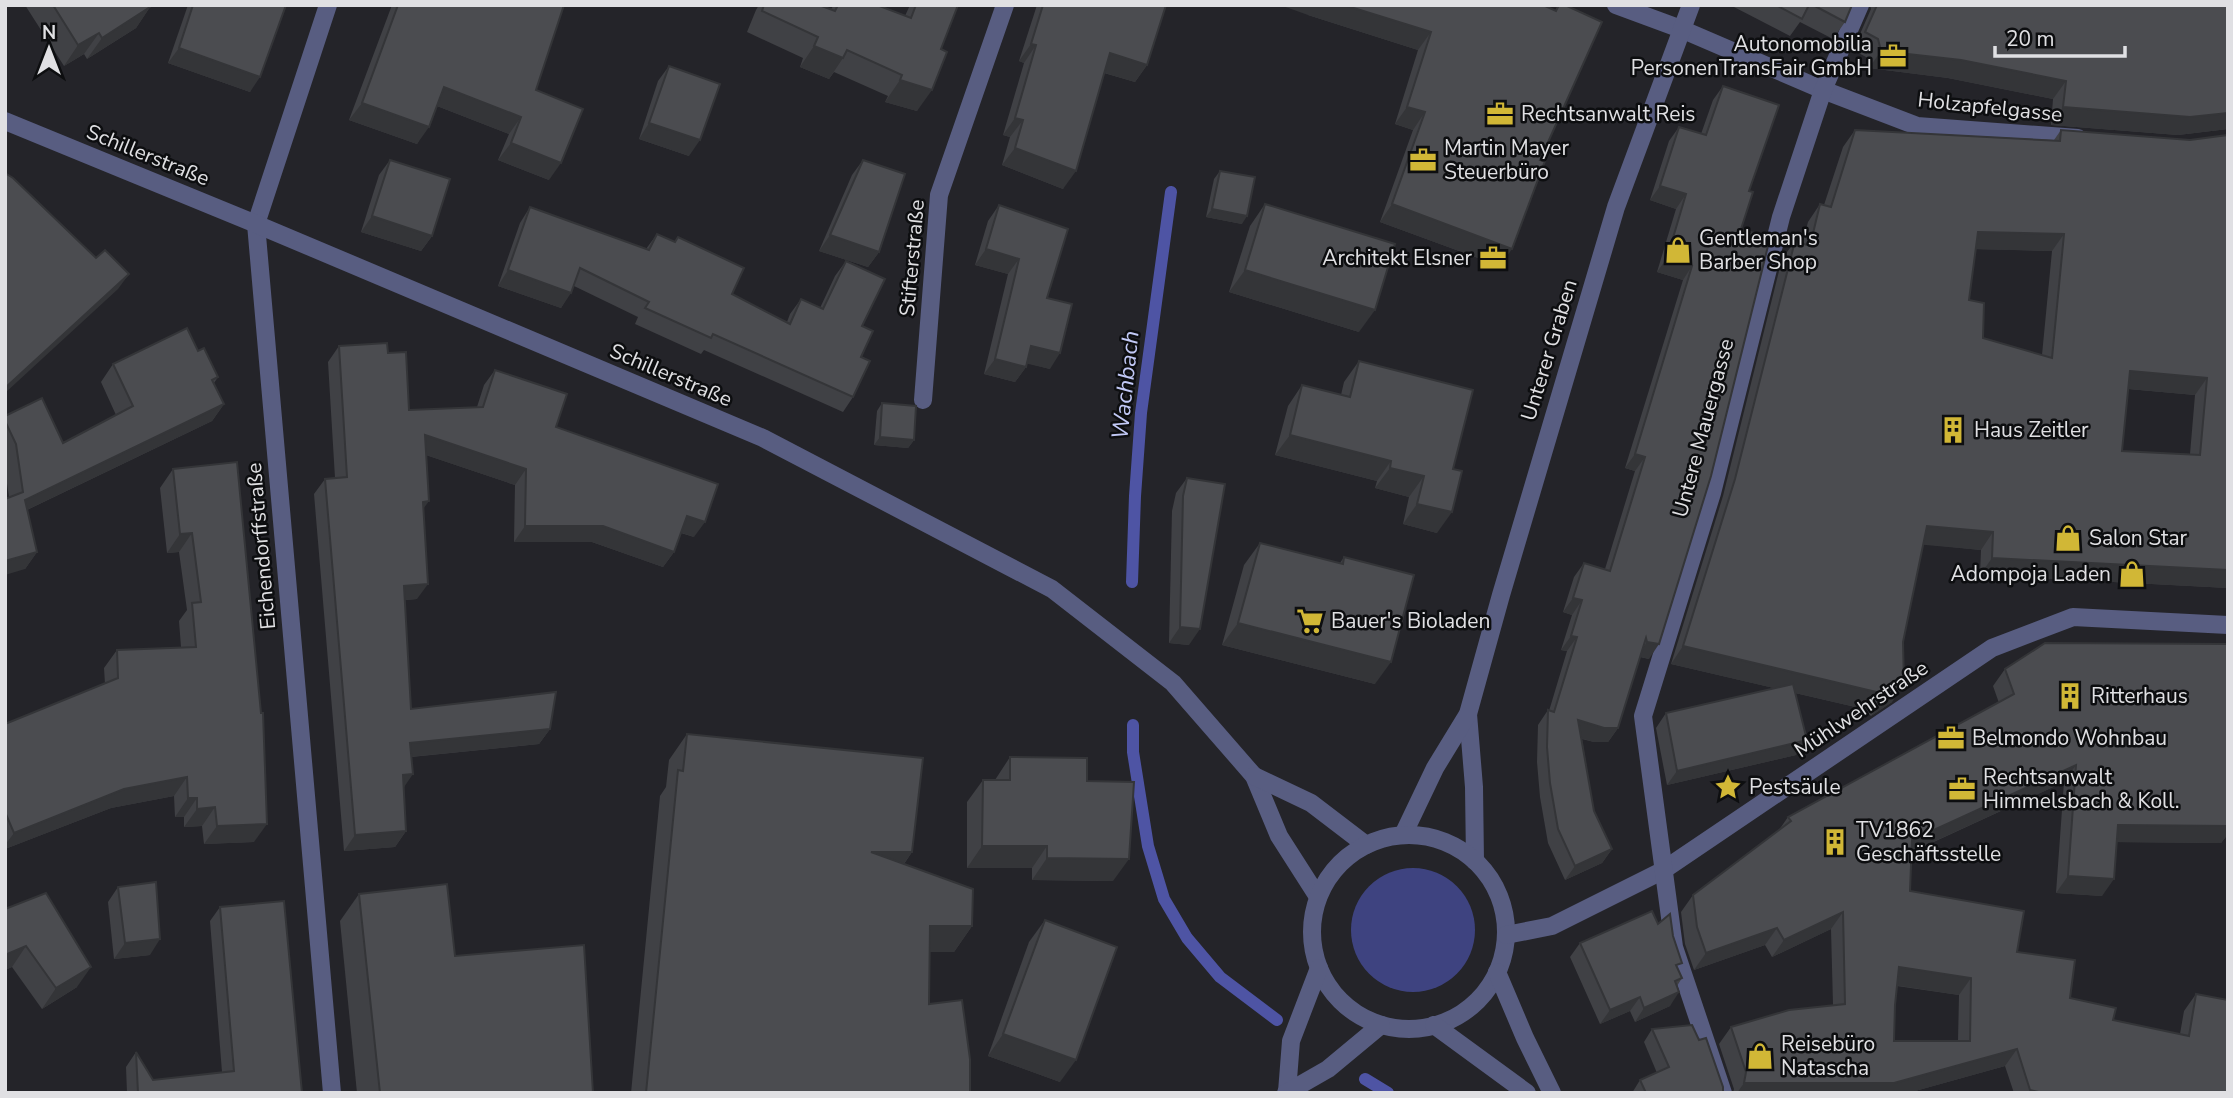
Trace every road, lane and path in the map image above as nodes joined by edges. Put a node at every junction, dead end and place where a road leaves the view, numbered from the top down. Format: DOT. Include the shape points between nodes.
graph roads {
  1 [pos="328,5"];
  2 [pos="1005,5"];
  3 [pos="1616,5"];
  4 [pos="1691,5"];
  5 [pos="1860,5"];
  6 [pos="1681,29"];
  7 [pos="1824,90"];
  8 [pos="5,121"];
  9 [pos="2095,139"];
  10 [pos="256,224"];
  11 [pos="923,400"];
  12 [pos="2228,625"];
  13 [pos="1468,714"];
  14 [pos="1254,776"];
  15 [pos="1403,835"];
  16 [pos="1366,845"];
  17 [pos="1475,860"];
  18 [pos="1662,871"];
  19 [pos="1318,897"];
  20 [pos="1506,935"];
  21 [pos="1319,968"];
  22 [pos="1497,972"];
  23 [pos="1381,1025"];
  24 [pos="1434,1026"];
  25 [pos="1287,1092"];
  26 [pos="331,1093"];
  27 [pos="1527,1093"];
  28 [pos="1552,1093"];
  29 [pos="1723,1093"];
  1 -- 10 [label="street, Eichendorffstraße"];
  2 -- 11 [label="street, Stifterstraße" via="939,194"];
  3 -- 6 [label="street, Holzapfelgasse"];
  4 -- 6 [label="street, Unterer Graben"];
  5 -- 7 [label="street, Untere Mauergasse"];
  6 -- 7 [label="street, Holzapfelgasse"];
  6 -- 13 [label="street, Unterer Graben" via="1612,220"];
  7 -- 9 [label="street, Holzapfelgasse" via="1917,126"];
  7 -- 18 [label="street, Untere Mauergasse" via="1781,217 1712,494 1643,716"];
  8 -- 10 [label="street, Schillerstraße"];
  10 -- 14 [label="street, Schillerstraße" via="763,438 1052,589 1173,683"];
  10 -- 26 [label="street, Eichendorffstraße"];
  12 -- 18 [label="street, Mühlwehrstraße" via="2073,617 1992,648"];
  13 -- 15 [label="street, Unterer Graben" via="1435,768"];
  13 -- 17 [label="street, Unterer Graben"];
  14 -- 16 [label="street, Schillerstraße" via="1311,803"];
  14 -- 19 [label="street, Schillerstraße" via="1279,836"];
  15 -- 16 [label="street"];
  15 -- 17 [label="street" via="1453,845"];
  16 -- 19 [label="street" via="1329,876"];
  17 -- 20 [label="street" via="1492,882 1503,908"];
  18 -- 20 [label="street, Mühlwehrstraße" via="1552,926"];
  18 -- 29 [label="street, Untere Mauergasse" via="1674,947"];
  19 -- 21 [label="street" via="1312,944"];
  20 -- 22 [label="street"];
  21 -- 23 [label="street" via="1334,993 1355,1013"];
  21 -- 25 [label="street" via="1291,1041"];
  22 -- 24 [label="street" via="1482,995 1461,1014"];
  22 -- 28 [label="street"];
  23 -- 24 [label="street"];
  23 -- 25 [label="street" via="1328,1069"];
  24 -- 27 [label="street"];
}
